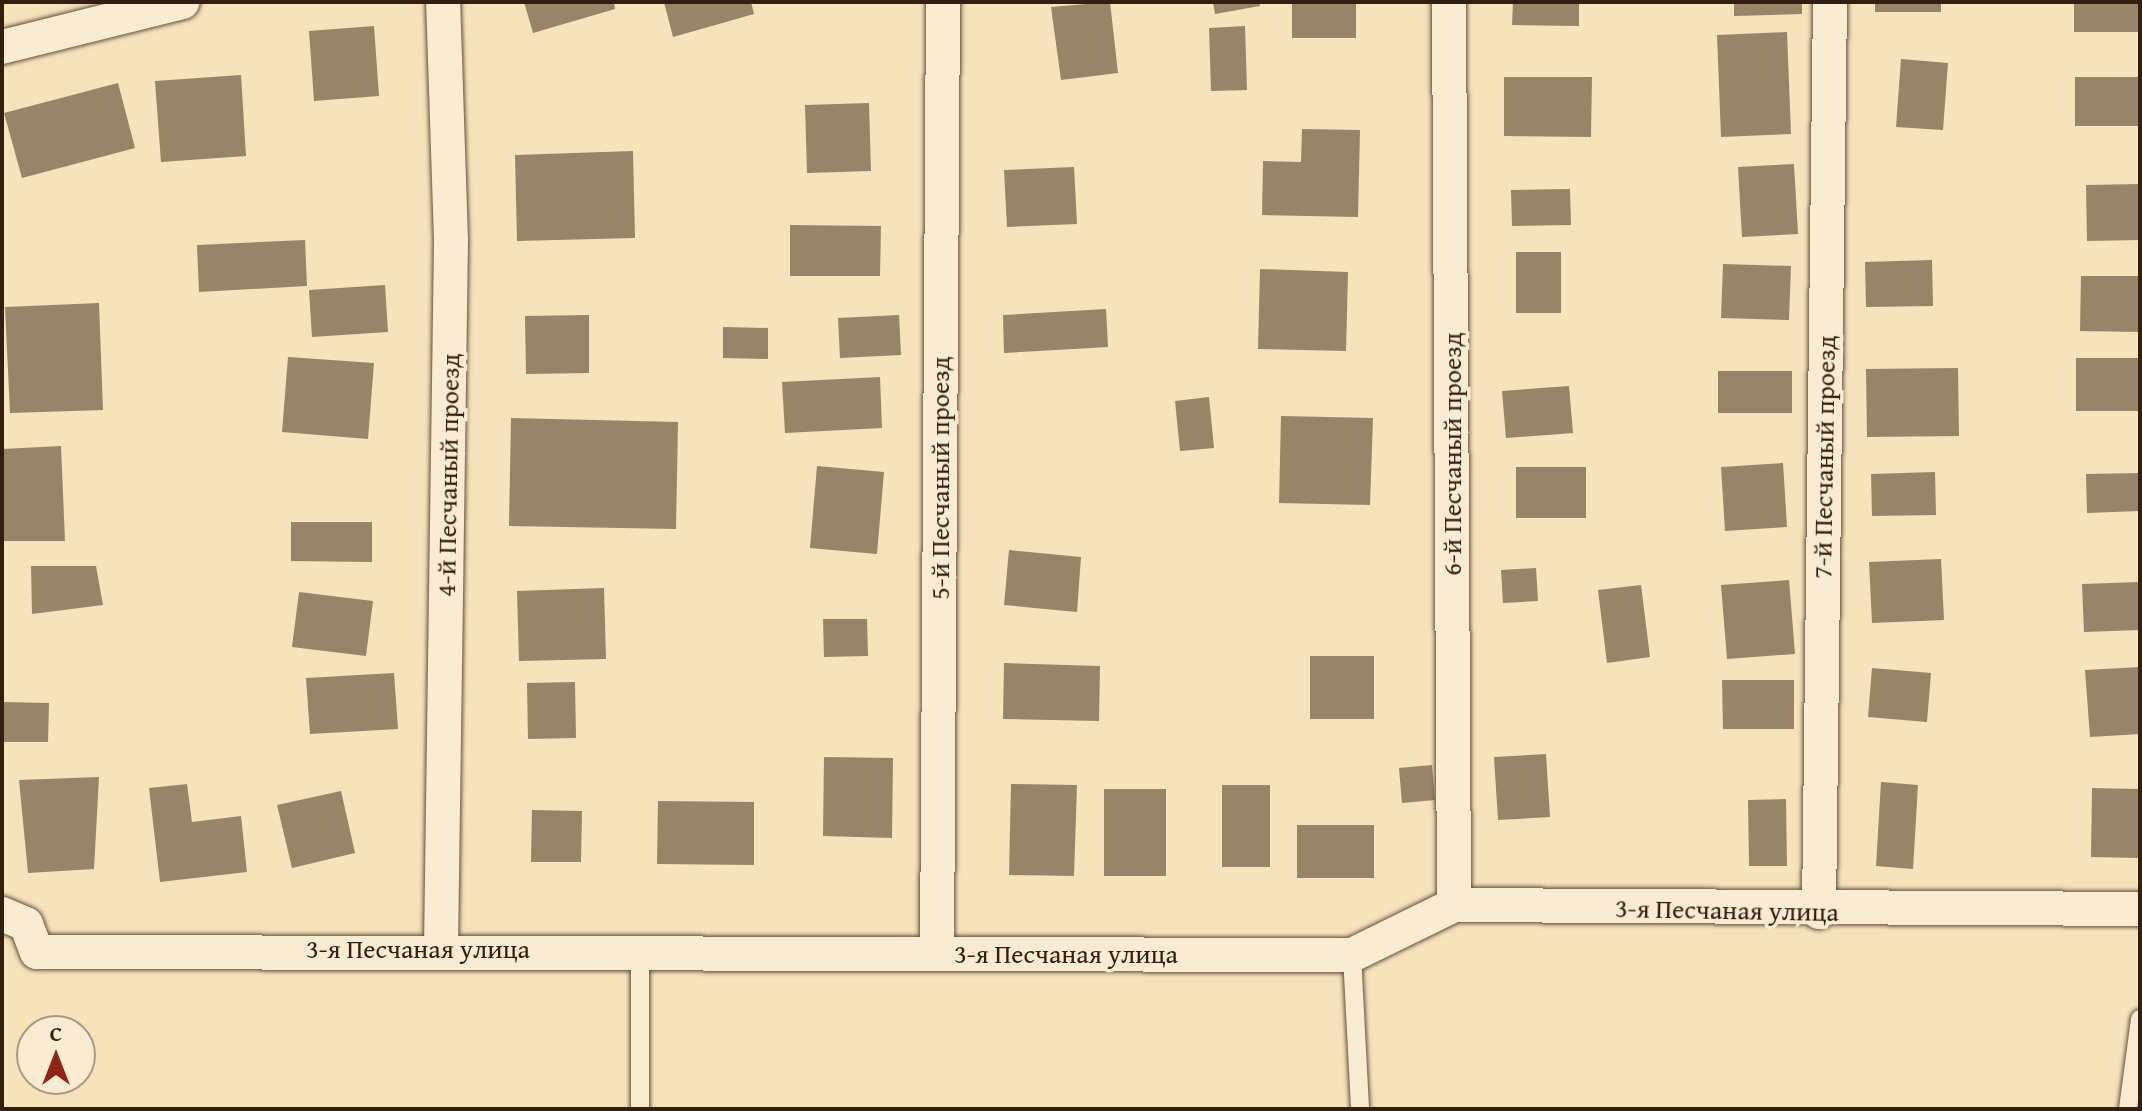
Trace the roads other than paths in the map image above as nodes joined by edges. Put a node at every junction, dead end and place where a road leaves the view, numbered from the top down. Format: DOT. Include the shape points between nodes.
graph roads {
  1 [pos="182,2"];
  2 [pos="443,2"];
  3 [pos="943,2"];
  4 [pos="1449,2"];
  5 [pos="1830,2"];
  6 [pos="2,47"];
  7 [pos="1454,905"];
  8 [pos="2140,909"];
  9 [pos="1819,912"];
  10 [pos="2,914"];
  11 [pos="441,948"];
  12 [pos="640,950"];
  13 [pos="937,953"];
  14 [pos="1352,955"];
  15 [pos="2140,1019"];
  16 [pos="640,1109"];
  17 [pos="1360,1109"];
  18 [pos="2128,1109"];
  1 -- 6 [label="street"];
  2 -- 11 [label="street, 4-й Песчаный проезд" via="451,240"];
  3 -- 13 [label="street, 5-й Песчаный проезд"];
  4 -- 7 [label="street, 6-й Песчаный проезд"];
  5 -- 9 [label="street, 7-й Песчаный проезд"];
  7 -- 9 [label="street, 3-я Песчаная улица"];
  7 -- 14 [label="street, 3-я Песчаная улица"];
  8 -- 9 [label="street, 3-я Песчаная улица"];
  10 -- 11 [label="street, 3-я Песчаная улица" via="26,924 37,952"];
  11 -- 12 [label="street, 3-я Песчаная улица"];
  12 -- 13 [label="street, 3-я Песчаная улица"];
  12 -- 16 [label="lane"];
  13 -- 14 [label="street, 3-я Песчаная улица"];
  14 -- 17 [label="lane"];
  15 -- 18 [label="lane"];
}
